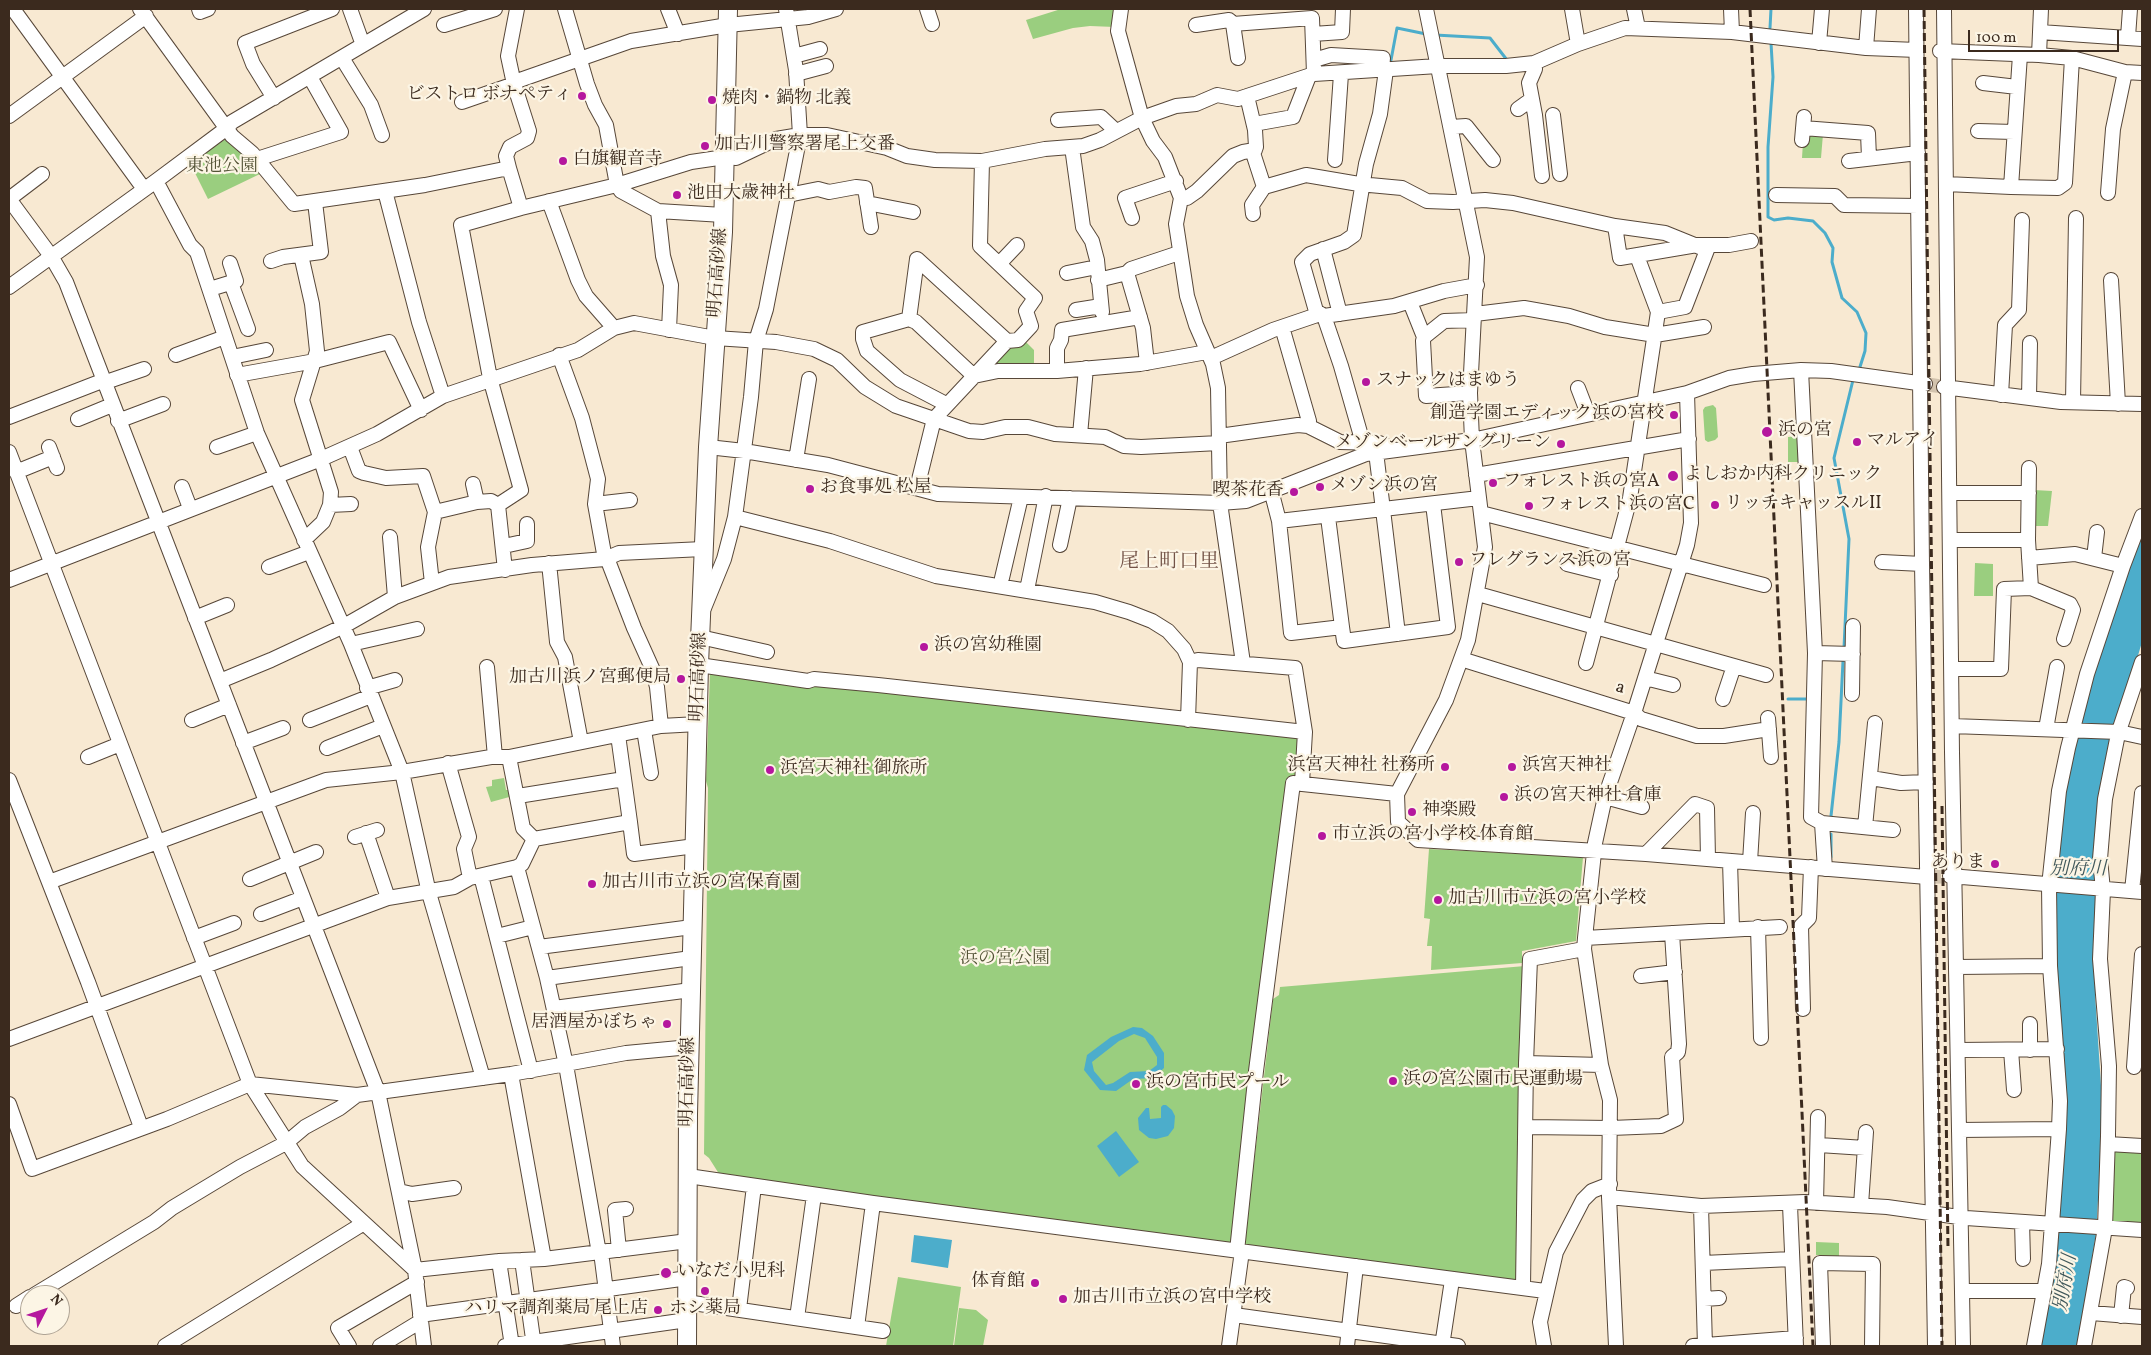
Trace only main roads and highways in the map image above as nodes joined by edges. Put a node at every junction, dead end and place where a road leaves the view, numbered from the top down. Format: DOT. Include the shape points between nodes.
graph roads {
  1 [pos="728,17"];
  2 [pos="687,1346"];
  1 -- 2 [label="main road, 明石高砂線" via="723,215 708,447 699,665 691,958"];
}
